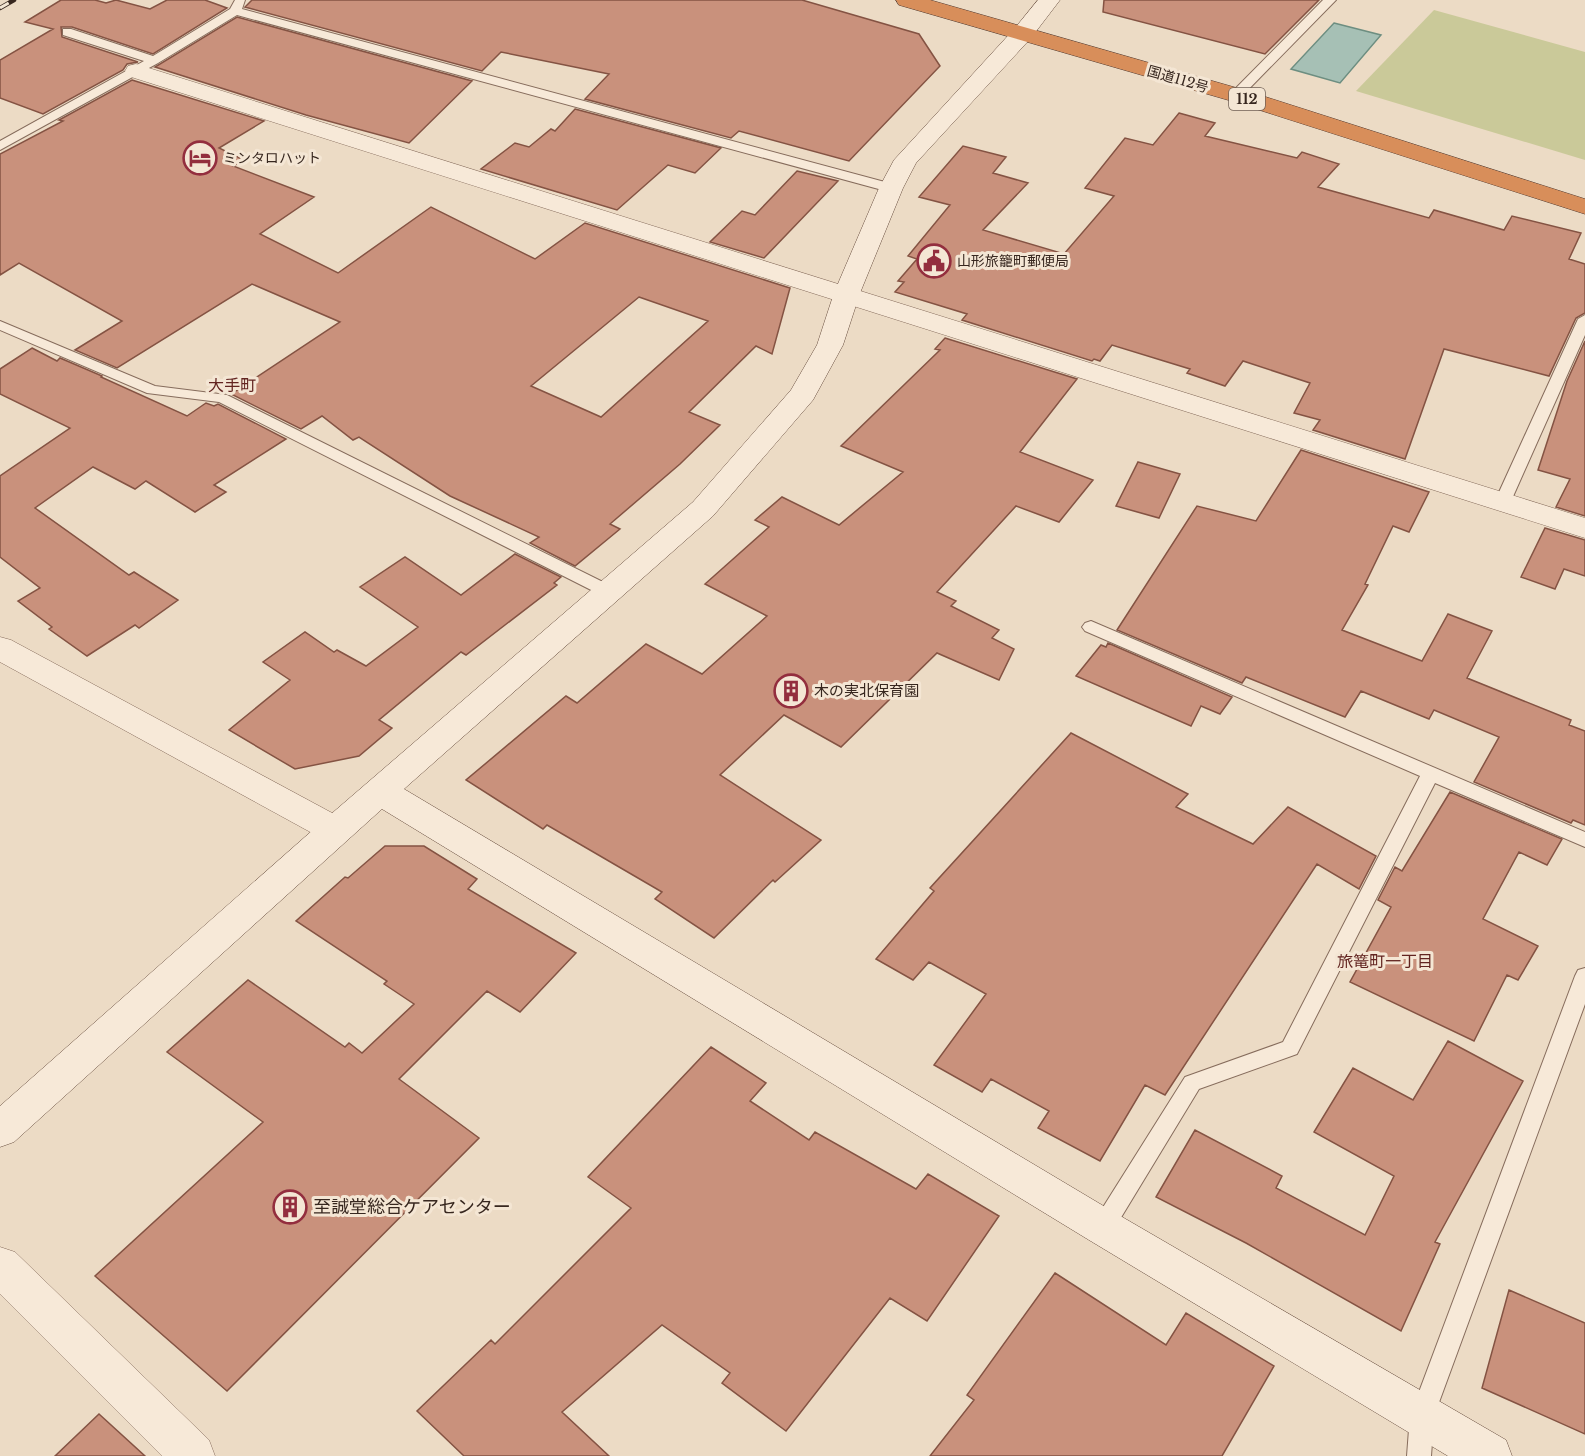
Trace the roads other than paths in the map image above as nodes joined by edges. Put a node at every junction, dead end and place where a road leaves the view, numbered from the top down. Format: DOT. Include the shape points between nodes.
graph roads {
  1 [pos="907,0"];
  2 [pos="1049,0"];
  3 [pos="1330,0"];
  4 [pos="236,3"];
  5 [pos="67,32"];
  6 [pos="1023,33"];
  7 [pos="145,66"];
  8 [pos="1236,95"];
  9 [pos="0,146"];
  10 [pos="891,188"];
  11 [pos="1585,207"];
  12 [pos="847,294"];
  13 [pos="1585,319"];
  14 [pos="0,325"];
  15 [pos="1503,501"];
  16 [pos="1585,528"];
  17 [pos="609,592"];
  18 [pos="1091,627"];
  19 [pos="0,648"];
  20 [pos="1430,774"];
  21 [pos="380,791"];
  22 [pos="335,830"];
  23 [pos="1585,840"];
  24 [pos="1585,976"];
  25 [pos="0,1130"];
  26 [pos="1102,1227"];
  27 [pos="0,1266"];
  28 [pos="1422,1416"];
  29 [pos="192,1456"];
  30 [pos="1419,1456"];
  31 [pos="1490,1456"];
  1 -- 6 [label="highway, 国道112号 / 112"];
  2 -- 6 [label="street"];
  3 -- 8 [label="lane"];
  4 -- 7 [label="lane"];
  4 -- 10 [label="lane"];
  5 -- 7 [label="lane"];
  6 -- 8 [label="highway, 国道112号 / 112"];
  6 -- 10 [label="street" via="906,160"];
  7 -- 9 [label="lane"];
  7 -- 12 [label="street"];
  8 -- 11 [label="highway, 国道112号 / 112"];
  10 -- 12 [label="street"];
  12 -- 15 [label="street"];
  12 -- 17 [label="street" via="830,345 803,394 703,509"];
  13 -- 15 [label="lane"];
  14 -- 17 [label="lane" via="152,390 222,398"];
  15 -- 16 [label="street"];
  17 -- 21 [label="street"];
  18 -- 20 [label="lane"];
  19 -- 22 [label="street"];
  20 -- 23 [label="lane"];
  20 -- 26 [label="lane" via="1290,1048 1192,1083"];
  21 -- 22 [label="street"];
  21 -- 26 [label="street"];
  22 -- 25 [label="street"];
  24 -- 28 [label="lane"];
  26 -- 28 [label="street"];
  27 -- 29 [label="street"];
  28 -- 30 [label="lane"];
  28 -- 31 [label="street"];
}
